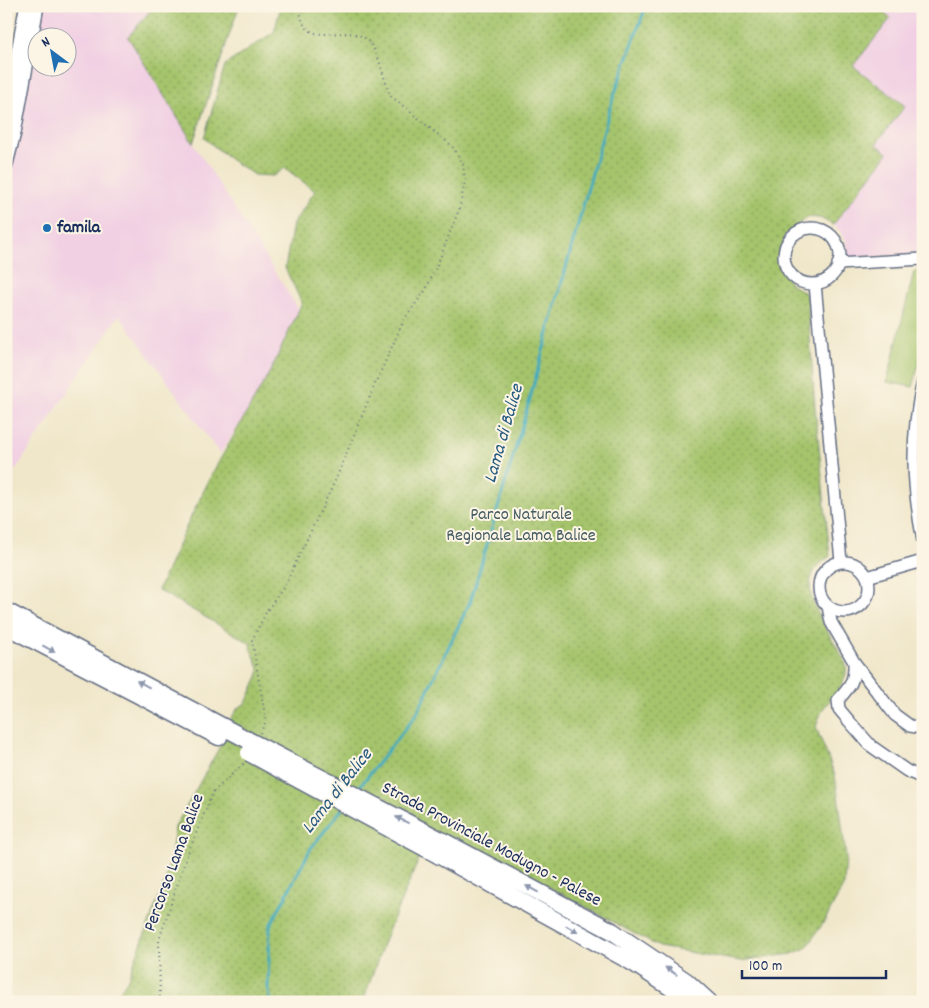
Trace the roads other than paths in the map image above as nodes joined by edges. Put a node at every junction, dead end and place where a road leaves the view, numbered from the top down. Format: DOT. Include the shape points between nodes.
graph roads {
  1 [pos="28,6"];
  2 [pos="38,6"];
  3 [pos="34,28"];
  4 [pos="28,50"];
  5 [pos="28,57"];
  6 [pos="17,68"];
  7 [pos="12,124"];
  8 [pos="6,139"];
  9 [pos="6,168"];
  10 [pos="923,259"];
  11 [pos="838,264"];
  12 [pos="815,284"];
  13 [pos="923,381"];
  14 [pos="923,541"];
  15 [pos="923,560"];
  16 [pos="841,562"];
  17 [pos="867,578"];
  18 [pos="828,606"];
  19 [pos="6,611"];
  20 [pos="6,626"];
  21 [pos="854,662"];
  22 [pos="923,728"];
  23 [pos="248,748"];
  24 [pos="923,778"];
  25 [pos="441,849"];
  26 [pos="689,1002"];
  27 [pos="709,1002"];
  1 -- 6 [label="main road"];
  2 -- 3 [label="street"];
  4 -- 6 [label="street"];
  5 -- 7 [label="street"];
  6 -- 7 [label="main road"];
  7 -- 8 [label="street"];
  7 -- 9 [label="street"];
  10 -- 11 [label="street"];
  11 -- 12 [label="street" via="828,278"];
  11 -- 12 [label="street" via="838,246 826,232 808,229 792,237 786,245 784,263 794,278"];
  12 -- 16 [label="street"];
  13 -- 14 [label="street" via="913,450 914,482"];
  15 -- 17 [label="street"];
  16 -- 17 [label="street" via="855,564"];
  16 -- 18 [label="street" via="832,564 821,576 819,592"];
  17 -- 18 [label="street" via="866,596 857,608 842,612"];
  18 -- 21 [label="street" via="831,622"];
  23 -- 19 [label="main road, Strada Provinciale Modugno - Palese, one-way"];
  20 -- 23 [label="main road, Strada Provinciale Modugno - Palese, one-way"];
  21 -- 22 [label="street" via="895,715 910,726"];
  21 -- 24 [label="street" via="855,673 850,688 838,700 839,709 871,746"];
  23 -- 25 [label="main road, Strada Provinciale Modugno - Palese, bridge"];
  25 -- 26 [label="main road, Strada Provinciale Modugno - Palese, one-way" via="626,959"];
  27 -- 25 [label="main road, Strada Provinciale Modugno - Palese, one-way" via="686,981 612,931"];
}
